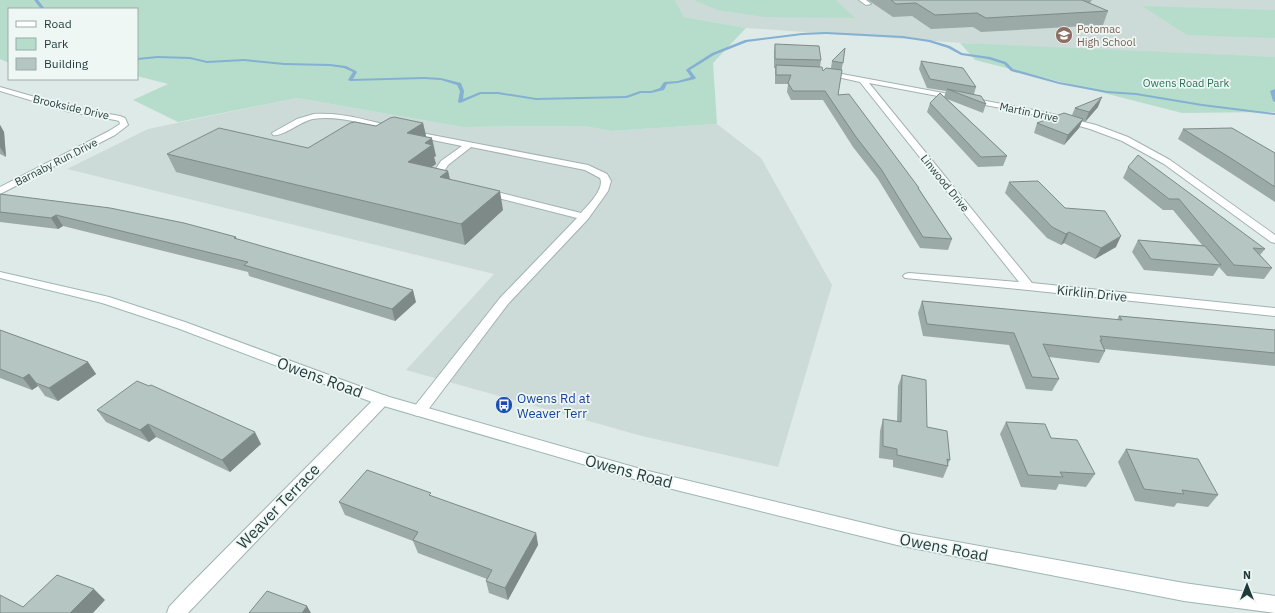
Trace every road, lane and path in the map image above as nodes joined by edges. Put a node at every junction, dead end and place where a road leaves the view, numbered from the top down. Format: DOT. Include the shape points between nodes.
graph roads {
  1 [pos="862,0"];
  2 [pos="868,4"];
  3 [pos="819,72"];
  4 [pos="862,78"];
  5 [pos="1,90"];
  6 [pos="112,133"];
  7 [pos="276,133"];
  8 [pos="469,145"];
  9 [pos="455,185"];
  10 [pos="474,190"];
  11 [pos="0,191"];
  12 [pos="584,217"];
  13 [pos="1275,240"];
  14 [pos="0,275"];
  15 [pos="909,276"];
  16 [pos="1028,286"];
  17 [pos="1275,312"];
  18 [pos="382,400"];
  19 [pos="419,411"];
  20 [pos="1275,605"];
  21 [pos="176,613"];
  1 -- 2 [label="street"];
  3 -- 4 [label="street, Martin Drive"];
  4 -- 13 [label="street, Martin Drive" via="1044,114 1118,136 1167,162"];
  4 -- 16 [label="street, Linwood Drive"];
  5 -- 6 [label="street, Brookside Drive" via="69,109 122,120 124,125"];
  6 -- 11 [label="street, Barnaby Run Drive"];
  7 -- 8 [label="street" via="304,119 340,118"];
  8 -- 9 [label="street" via="444,163 438,173 439,177"];
  8 -- 12 [label="street" via="576,165 604,176 606,180 603,191"];
  10 -- 12 [label="street"];
  12 -- 19 [label="street" via="504,301"];
  14 -- 18 [label="street, Owens Road" via="105,300 181,325"];
  15 -- 16 [label="street, Kirklin Drive"];
  16 -- 17 [label="street, Kirklin Drive"];
  18 -- 19 [label="street, Owens Road"];
  18 -- 21 [label="street, Weaver Terrace"];
  19 -- 20 [label="street, Owens Road" via="644,476 897,538 1184,592"];
}
